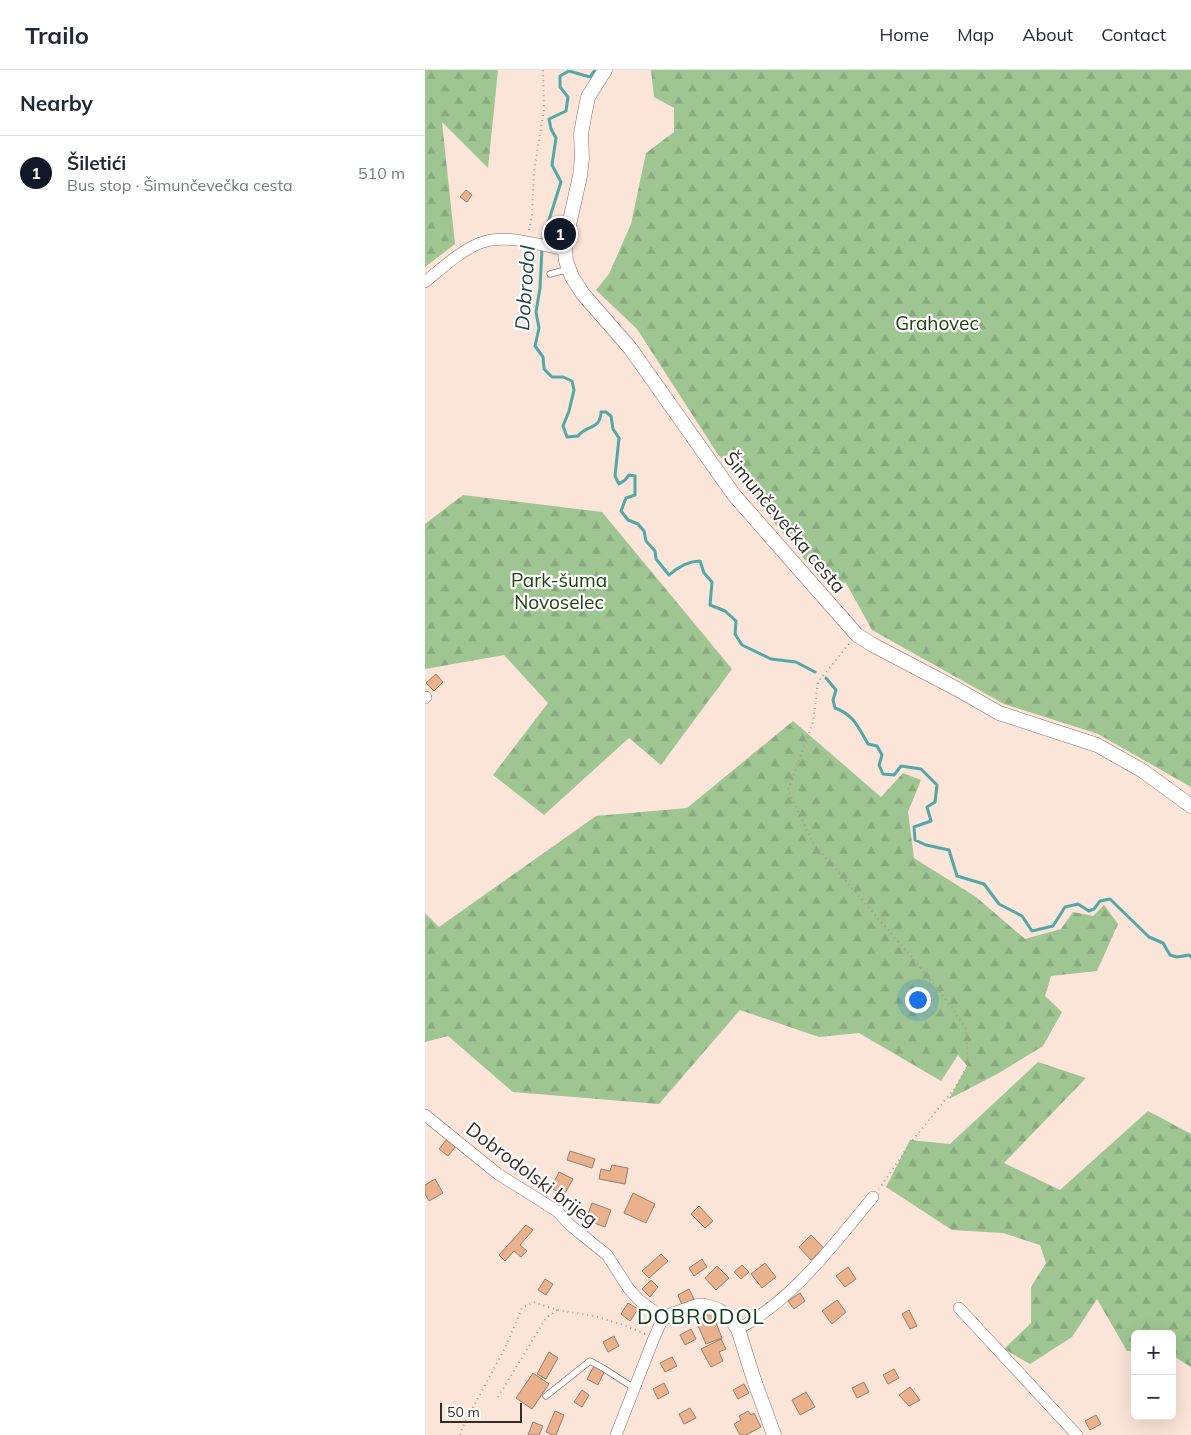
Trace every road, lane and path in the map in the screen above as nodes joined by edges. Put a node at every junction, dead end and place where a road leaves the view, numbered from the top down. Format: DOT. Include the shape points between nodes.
graph roads {
  1 [pos="543,70"];
  2 [pos="605,70"];
  3 [pos="531,243"];
  4 [pos="565,250"];
  5 [pos="569,269"];
  6 [pos="551,274"];
  7 [pos="425,282"];
  8 [pos="857,634"];
  9 [pos="1191,806"];
  10 [pos="425,1116"];
  11 [pos="873,1197"];
  12 [pos="959,1308"];
  13 [pos="557,1310"];
  14 [pos="663,1318"];
  15 [pos="738,1329"];
  16 [pos="654,1338"];
  17 [pos="634,1388"];
  18 [pos="546,1396"];
  19 [pos="498,1398"];
  20 [pos="461,1435"];
  21 [pos="616,1435"];
  22 [pos="774,1435"];
  23 [pos="1077,1435"];
  1 -- 3 [label="path" via="544,110 534,171"];
  2 -- 4 [label="street, Šimunčevečka cesta" via="588,97 583,117 581,176"];
  3 -- 4 [label="street"];
  3 -- 7 [label="street" via="502,240 479,244"];
  4 -- 5 [label="street, Šimunčevečka cesta"];
  5 -- 6 [label="lane"];
  5 -- 8 [label="street, Šimunčevečka cesta" via="583,294 630,348 734,495"];
  8 -- 9 [label="street, Šimunčevečka cesta" via="999,713 1097,745 1143,771"];
  8 -- 11 [label="path" via="818,682 813,722 788,790 813,843 950,1006 965,1029 968,1065 955,1088"];
  10 -- 14 [label="street, Dobrodolski brijeg" via="498,1174 557,1211 607,1255 629,1289"];
  11 -- 15 [label="street" via="802,1280 755,1320"];
  12 -- 23 [label="street"];
  13 -- 16 [label="path" via="595,1316"];
  13 -- 19 [label="path" via="546,1318"];
  13 -- 20 [label="path" via="533,1302 522,1308"];
  14 -- 15 [label="street" via="706,1306 731,1319"];
  14 -- 16 [label="street"];
  15 -- 22 [label="street"];
  16 -- 17 [label="street"];
  17 -- 18 [label="lane" via="590,1361"];
  17 -- 21 [label="street"];
}
